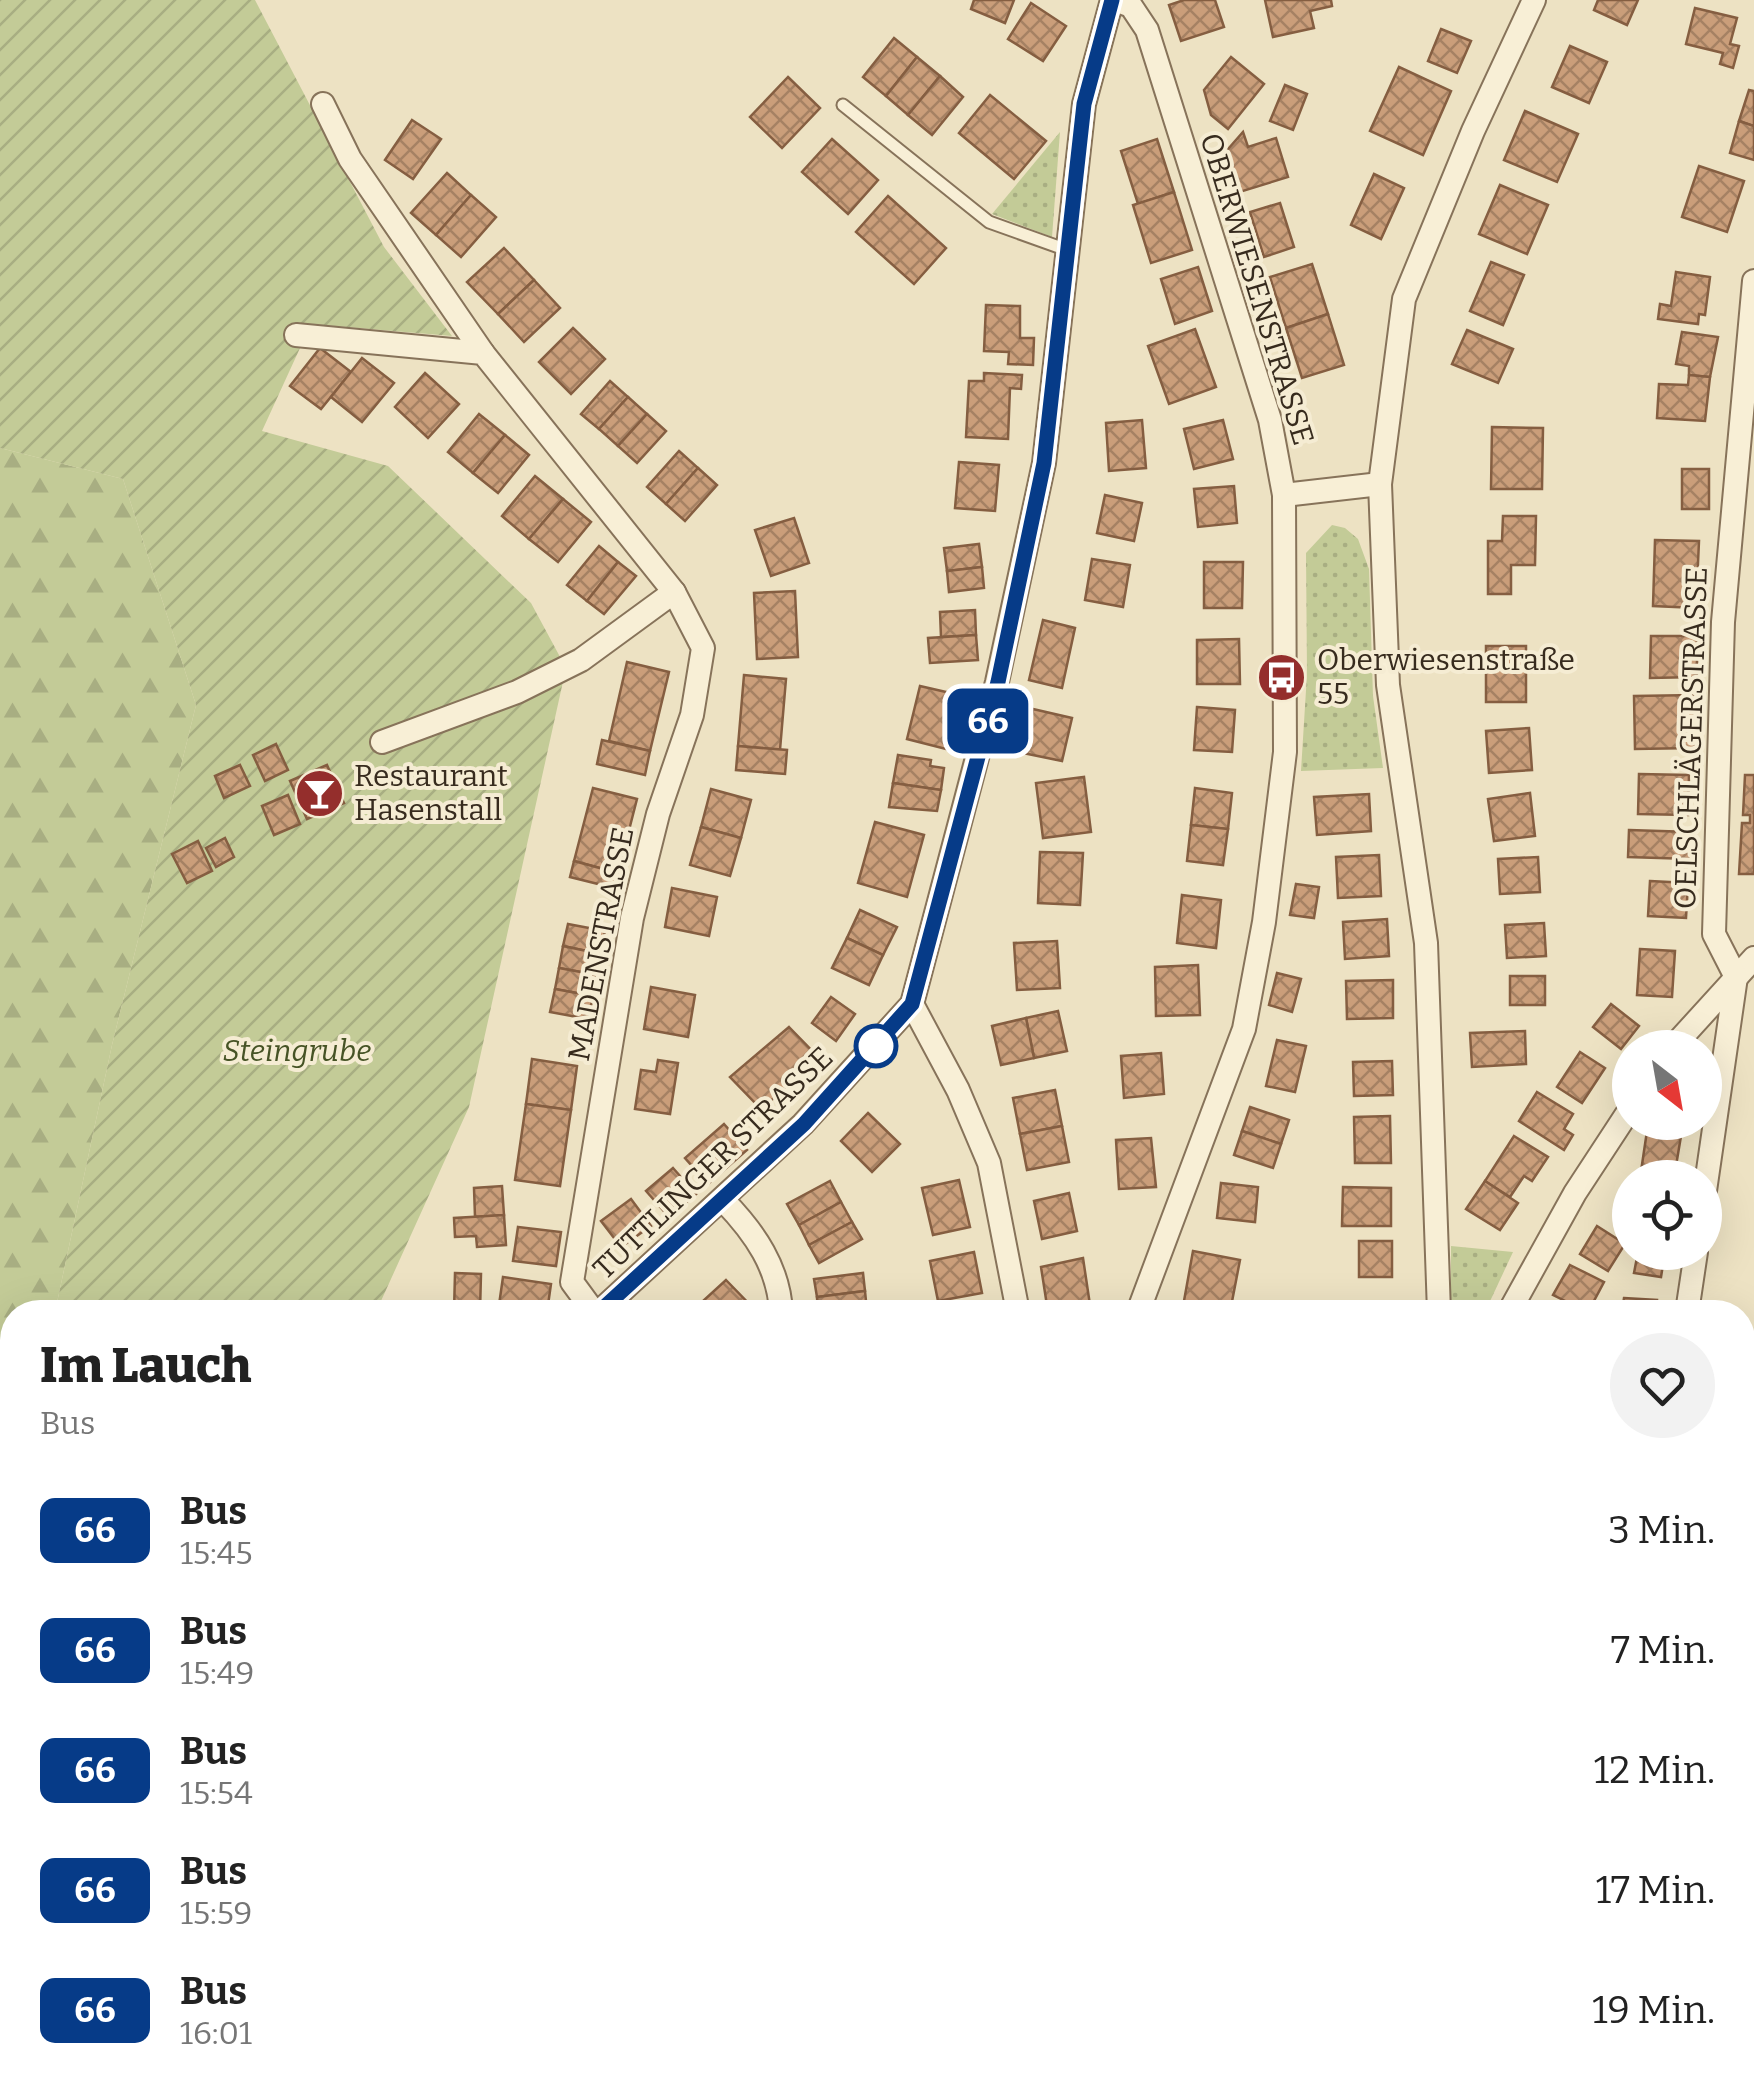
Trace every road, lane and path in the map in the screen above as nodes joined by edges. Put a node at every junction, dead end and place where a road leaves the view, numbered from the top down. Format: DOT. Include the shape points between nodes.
graph roads {
  1 [pos="1114,0"];
  2 [pos="1534,0"];
  3 [pos="323,104"];
  4 [pos="843,105"];
  5 [pos="1070,251"];
  6 [pos="1754,281"];
  7 [pos="296,335"];
  8 [pos="483,353"];
  9 [pos="1380,484"];
  10 [pos="1284,495"];
  11 [pos="674,592"];
  12 [pos="382,742"];
  13 [pos="1754,958"];
  14 [pos="1736,977"];
  15 [pos="912,1004"];
  16 [pos="1688,1030"];
  17 [pos="1612,1136"];
  18 [pos="1709,1160"];
  19 [pos="724,1201"];
  20 [pos="1693,1270"];
  21 [pos="587,1300"];
  22 [pos="611,1300"];
  23 [pos="781,1300"];
  24 [pos="1016,1300"];
  25 [pos="1142,1300"];
  26 [pos="1439,1300"];
  27 [pos="1516,1300"];
  28 [pos="1689,1300"];
  1 -- 5 [label="street, TUTTLINGER STRASSE" via="1084,104"];
  1 -- 10 [label="street, OBERWIESENSTRASSE" via="1131,6 1147,30 1270,420"];
  2 -- 9 [label="street" via="1404,299"];
  3 -- 8 [label="street, MADENSTRASSE" via="350,160"];
  4 -- 5 [label="lane" via="989,222"];
  5 -- 15 [label="street, TUTTLINGER STRASSE" via="1040,481 998,682"];
  6 -- 14 [label="street, OELSCHLÄGERSTRASSE" via="1723,622 1714,934"];
  7 -- 8 [label="street"];
  8 -- 11 [label="street, MADENSTRASSE"];
  9 -- 10 [label="street"];
  9 -- 26 [label="street" via="1388,685 1426,943"];
  10 -- 25 [label="street, OBERWIESENSTRASSE" via="1285,752 1264,922 1244,1029"];
  11 -- 12 [label="street" via="581,660 518,692"];
  11 -- 21 [label="street, MADENSTRASSE" via="703,648 692,715 632,918 572,1282"];
  13 -- 14 [label="street"];
  14 -- 16 [label="street"];
  14 -- 18 [label="street"];
  15 -- 19 [label="street, TUTTLINGER STRASSE"];
  15 -- 24 [label="street" via="989,1163"];
  17 -- 27 [label="street"];
  19 -- 22 [label="street, TUTTLINGER STRASSE"];
  19 -- 23 [label="street" via="750,1228 780,1284"];
  20 -- 28 [label="street"];
}
